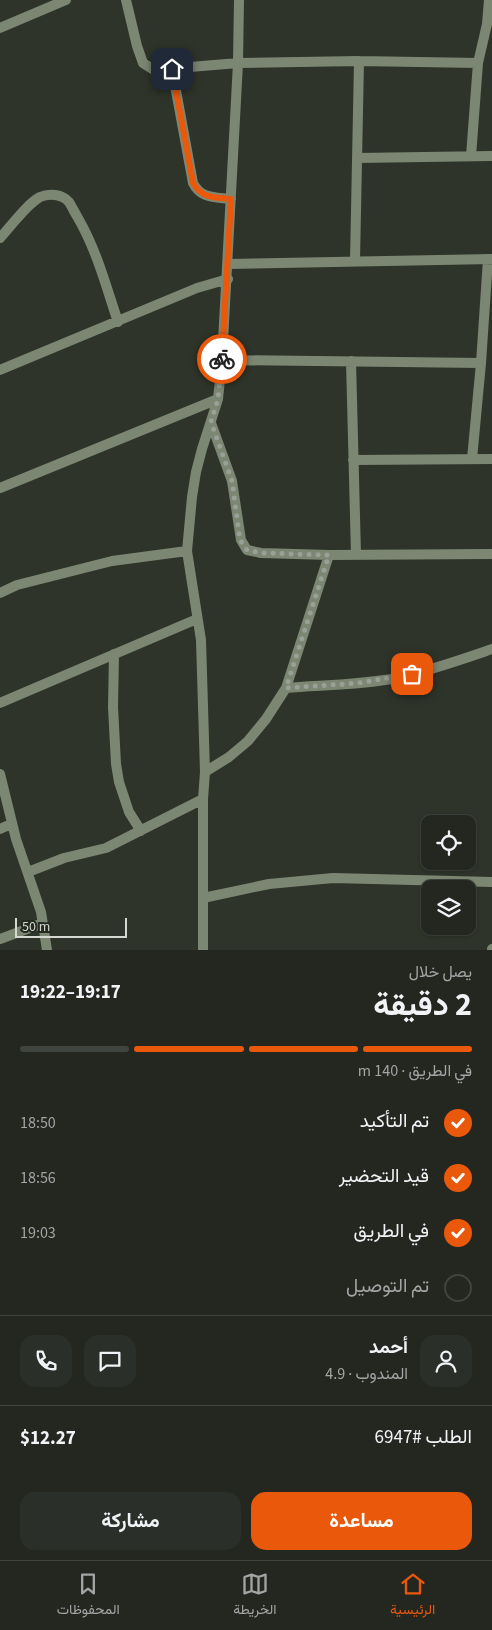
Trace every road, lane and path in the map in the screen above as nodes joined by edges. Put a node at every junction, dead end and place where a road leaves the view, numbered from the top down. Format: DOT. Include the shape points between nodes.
graph roads {
  1 [pos="66,0"];
  2 [pos="126,0"];
  3 [pos="239,0"];
  4 [pos="489,0"];
  5 [pos="0,26"];
  6 [pos="359,61"];
  7 [pos="238,63"];
  8 [pos="478,63"];
  9 [pos="172,69"];
  10 [pos="471,156"];
  11 [pos="492,156"];
  12 [pos="357,158"];
  13 [pos="231,199"];
  14 [pos="0,238"];
  15 [pos="490,259"];
  16 [pos="355,261"];
  17 [pos="228,264"];
  18 [pos="228,278"];
  19 [pos="118,322"];
  20 [pos="222,360"];
  21 [pos="351,361"];
  22 [pos="482,363"];
  23 [pos="0,370"];
  24 [pos="218,399"];
  25 [pos="211,422"];
  26 [pos="472,459"];
  27 [pos="492,459"];
  28 [pos="353,460"];
  29 [pos="0,488"];
  30 [pos="187,551"];
  31 [pos="492,554"];
  32 [pos="329,555"];
  33 [pos="356,555"];
  34 [pos="0,593"];
  35 [pos="198,619"];
  36 [pos="492,649"];
  37 [pos="114,654"];
  38 [pos="286,688"];
  39 [pos="0,703"];
  40 [pos="204,772"];
  41 [pos="0,774"];
  42 [pos="203,799"];
  43 [pos="11,824"];
  44 [pos="0,829"];
  45 [pos="141,831"];
  46 [pos="28,872"];
  47 [pos="492,882"];
  48 [pos="203,898"];
  49 [pos="43,923"];
  50 [pos="0,939"];
  51 [pos="47,950"];
  52 [pos="203,950"];
  1 -- 5 [label="street"];
  2 -- 9 [label="street" via="143,63 154,70"];
  3 -- 7 [label="street"];
  4 -- 8 [label="street"];
  6 -- 7 [label="street"];
  6 -- 8 [label="street"];
  6 -- 12 [label="street"];
  7 -- 9 [label="street"];
  7 -- 13 [label="street"];
  8 -- 10 [label="street"];
  9 -- 13 [label="street" via="193,183 198,192"];
  10 -- 11 [label="street"];
  10 -- 12 [label="street"];
  12 -- 16 [label="street"];
  13 -- 17 [label="street"];
  14 -- 19 [label="street" via="41,197 52,194 68,201 96,252"];
  15 -- 16 [label="street"];
  15 -- 22 [label="street"];
  16 -- 17 [label="street"];
  17 -- 18 [label="street"];
  18 -- 19 [label="street"];
  18 -- 20 [label="street"];
  19 -- 23 [label="street"];
  20 -- 21 [label="street"];
  20 -- 24 [label="street"];
  21 -- 22 [label="street"];
  21 -- 28 [label="street"];
  22 -- 26 [label="street"];
  24 -- 25 [label="street"];
  24 -- 29 [label="street"];
  25 -- 30 [label="street" via="196,472"];
  25 -- 32 [label="street" via="232,481 240,540 247,550"];
  26 -- 27 [label="street"];
  26 -- 28 [label="street"];
  28 -- 33 [label="street"];
  30 -- 34 [label="street" via="112,561 16,585"];
  30 -- 35 [label="street"];
  31 -- 33 [label="street"];
  32 -- 33 [label="street"];
  32 -- 38 [label="street"];
  35 -- 37 [label="street"];
  35 -- 40 [label="street"];
  36 -- 38 [label="street" via="430,670 394,678"];
  37 -- 39 [label="street"];
  37 -- 45 [label="street" via="116,764 129,812"];
  38 -- 40 [label="street" via="248,741"];
  40 -- 42 [label="street"];
  41 -- 43 [label="street"];
  42 -- 45 [label="street"];
  42 -- 48 [label="street"];
  43 -- 44 [label="street"];
  43 -- 46 [label="street"];
  45 -- 46 [label="street" via="106,848 64,858"];
  46 -- 49 [label="street"];
  47 -- 48 [label="street" via="333,878 269,884"];
  48 -- 52 [label="street"];
  49 -- 50 [label="street"];
  49 -- 51 [label="street"];
}
